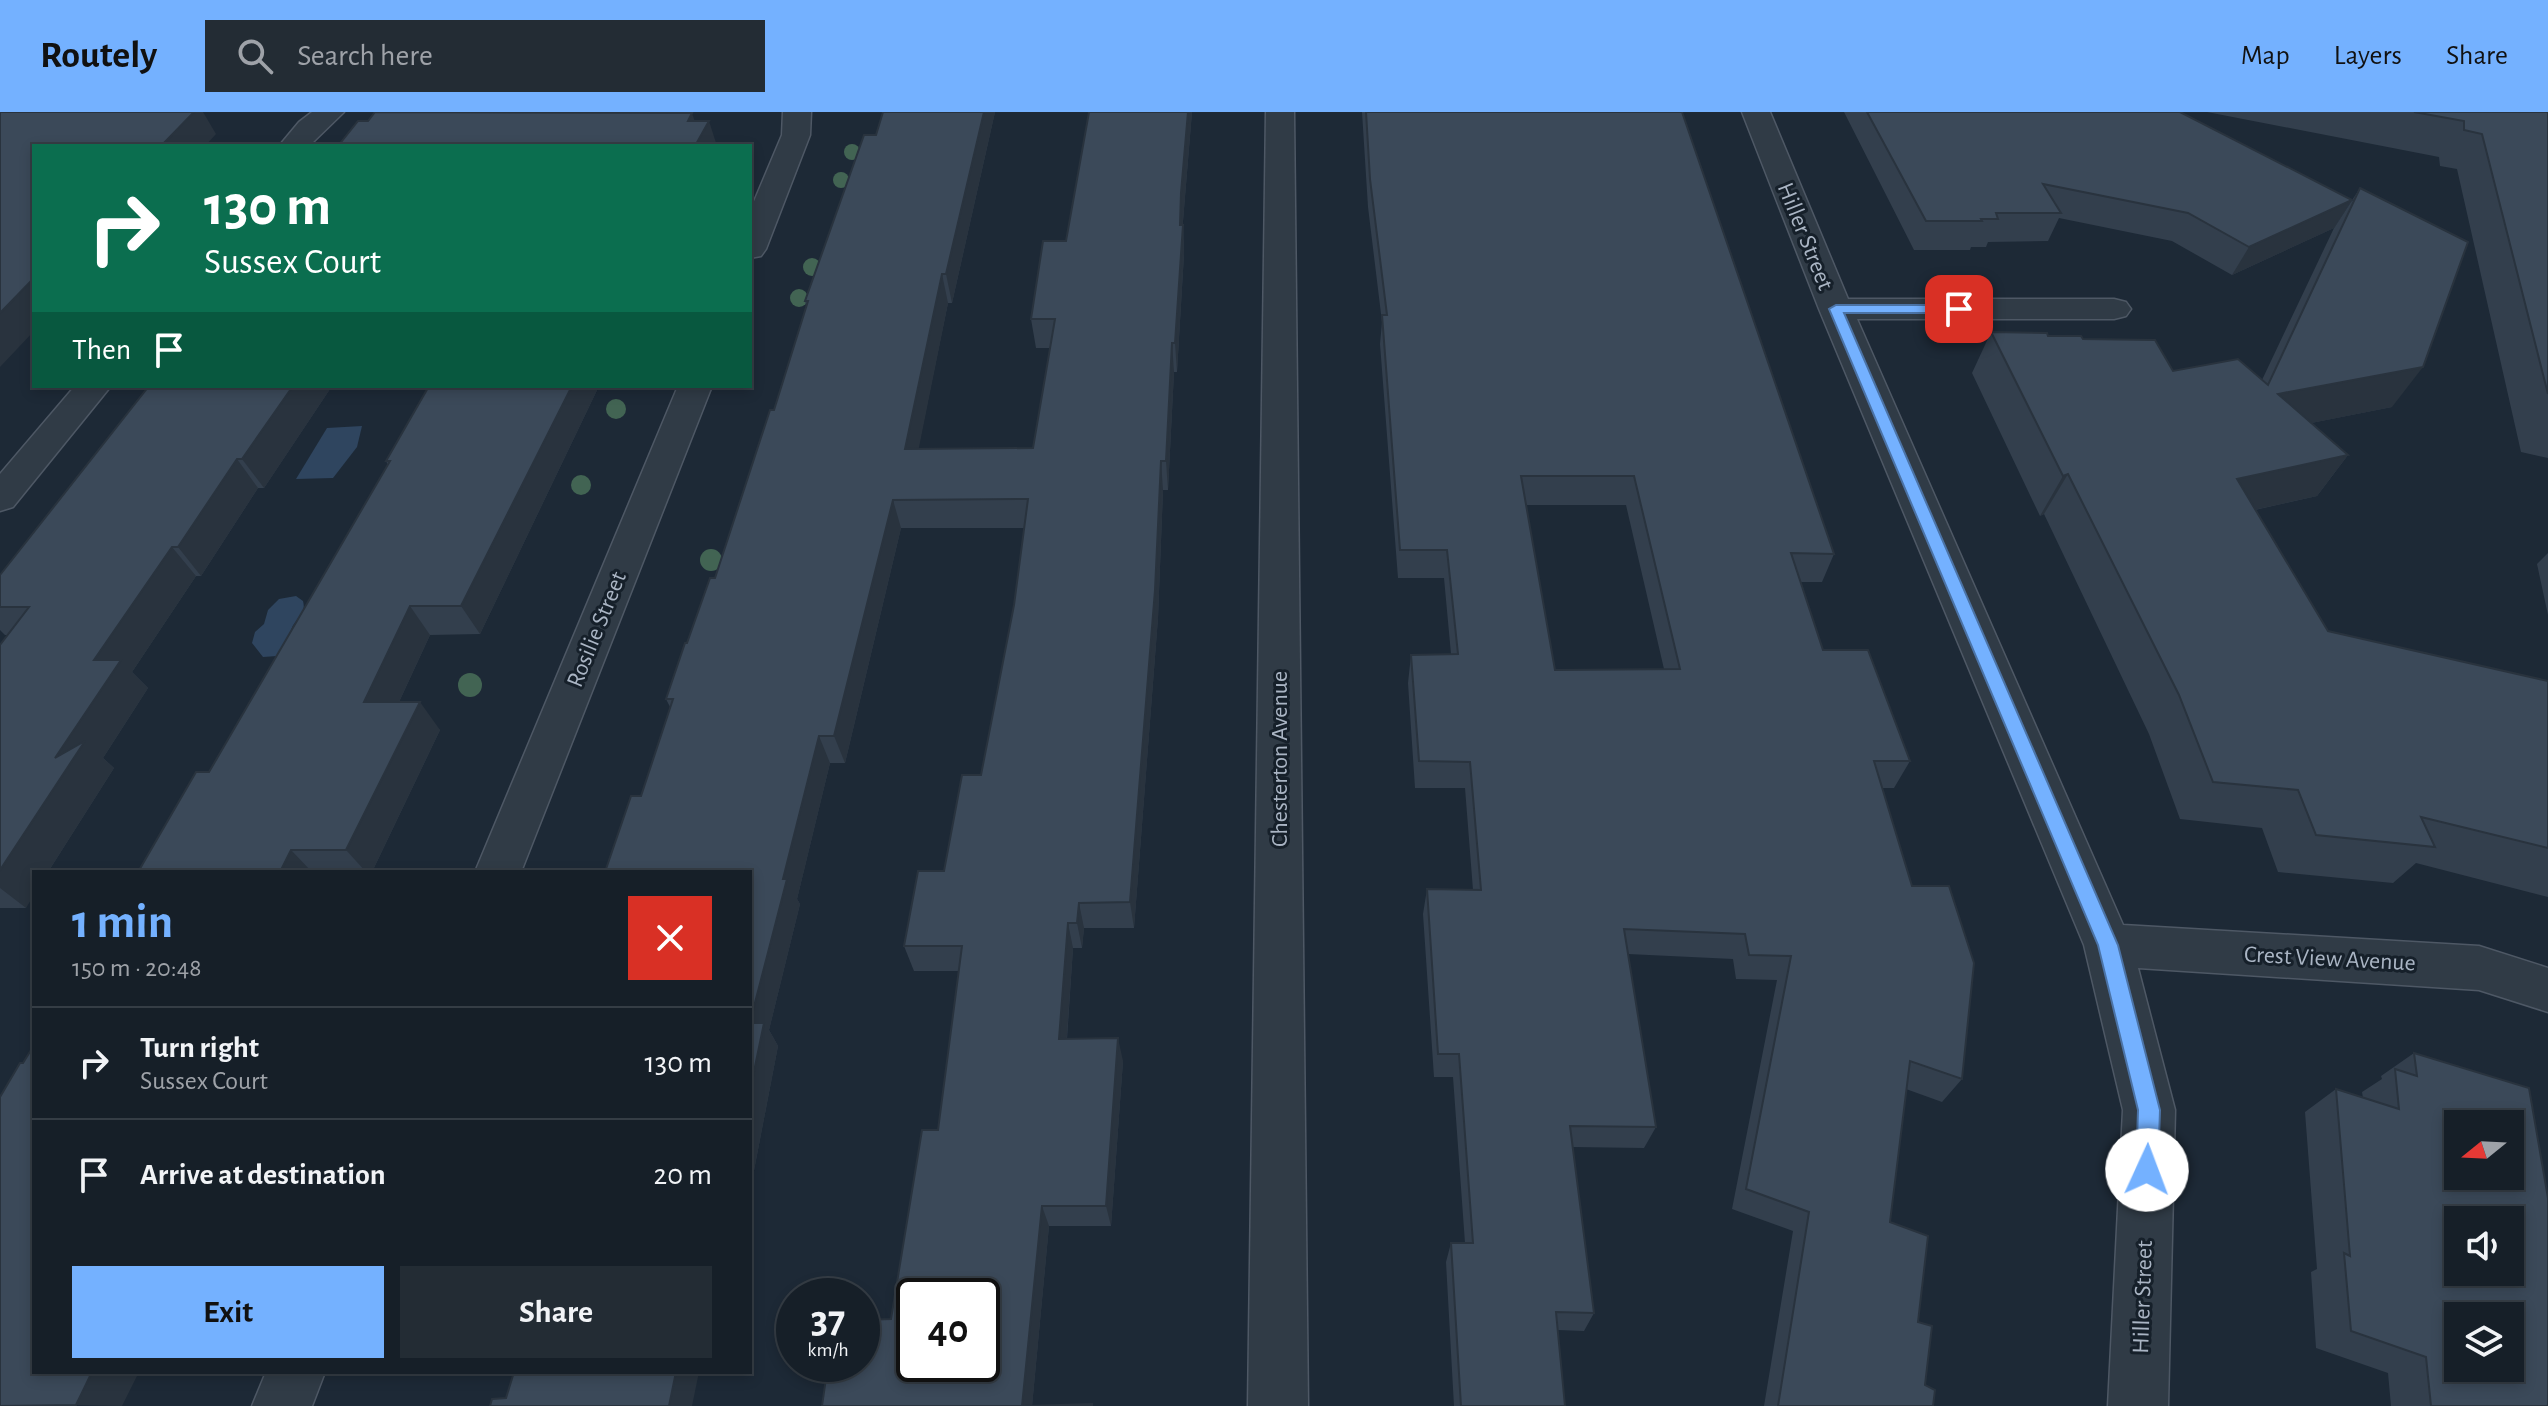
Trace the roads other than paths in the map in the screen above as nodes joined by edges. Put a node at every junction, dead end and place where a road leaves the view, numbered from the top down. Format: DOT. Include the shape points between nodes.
graph roads {
  1 [pos="330,112"];
  2 [pos="797,112"];
  3 [pos="1280,112"];
  4 [pos="1756,112"];
  5 [pos="296,144"];
  6 [pos="752,244"];
  7 [pos="1836,309"];
  8 [pos="2114,309"];
  9 [pos="92,388"];
  10 [pos="694,388"];
  11 [pos="0,498"];
  12 [pos="499,870"];
  13 [pos="2108,945"];
  14 [pos="2548,990"];
  15 [pos="295,1374"];
  16 [pos="282,1406"];
  17 [pos="1278,1406"];
  18 [pos="2138,1406"];
  1 -- 5 [label="street"];
  2 -- 6 [label="street" via="796,135"];
  3 -- 17 [label="street, Chesterton Avenue"];
  4 -- 7 [label="street, Hiller Street"];
  7 -- 8 [label="street"];
  7 -- 13 [label="street, Hiller Street"];
  9 -- 11 [label="street"];
  10 -- 12 [label="street, Rosilie Street"];
  13 -- 14 [label="street, Crest View Avenue" via="2479,968"];
  13 -- 18 [label="street, Hiller Street" via="2149,1110"];
  15 -- 16 [label="street"];
}
